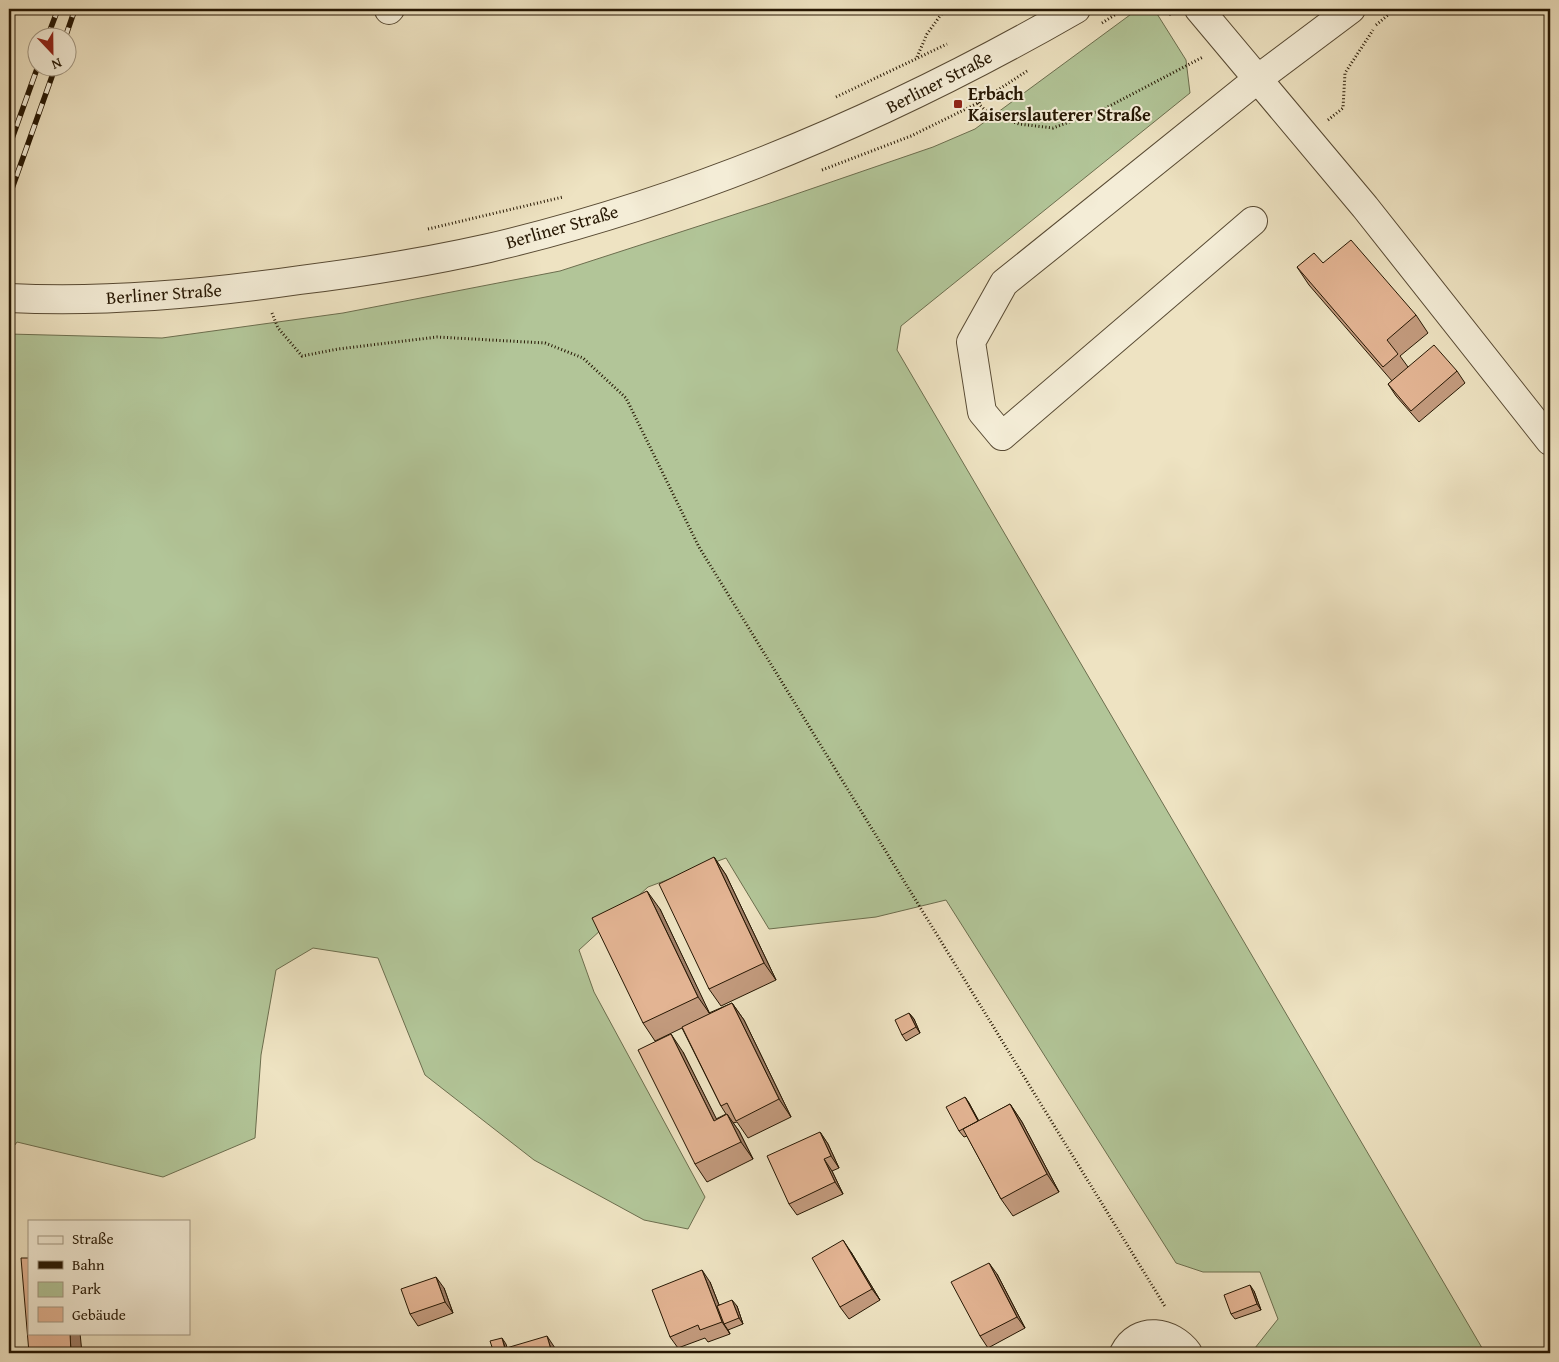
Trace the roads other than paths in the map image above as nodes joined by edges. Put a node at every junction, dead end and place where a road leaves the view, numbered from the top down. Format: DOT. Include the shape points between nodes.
graph roads {
  1 [pos="1076,9"];
  2 [pos="1199,9"];
  3 [pos="1351,9"];
  4 [pos="1258,78"];
  5 [pos="1253,221"];
  6 [pos="9,298"];
  7 [pos="1550,441"];
  8 [pos="1124,1353"];
  9 [pos="1188,1353"];
  1 -- 6 [label="street, Berliner Straße" via="932,88 849,126 712,182 594,220 488,248 382,269 265,285 140,297"];
  2 -- 4 [label="street"];
  3 -- 4 [label="street"];
  4 -- 5 [label="street" via="1004,283 971,342 982,412 1002,436"];
  4 -- 7 [label="street" via="1365,207"];
  8 -- 9 [label="street" via="1136,1339 1152,1334 1167,1335 1181,1343"];
}
